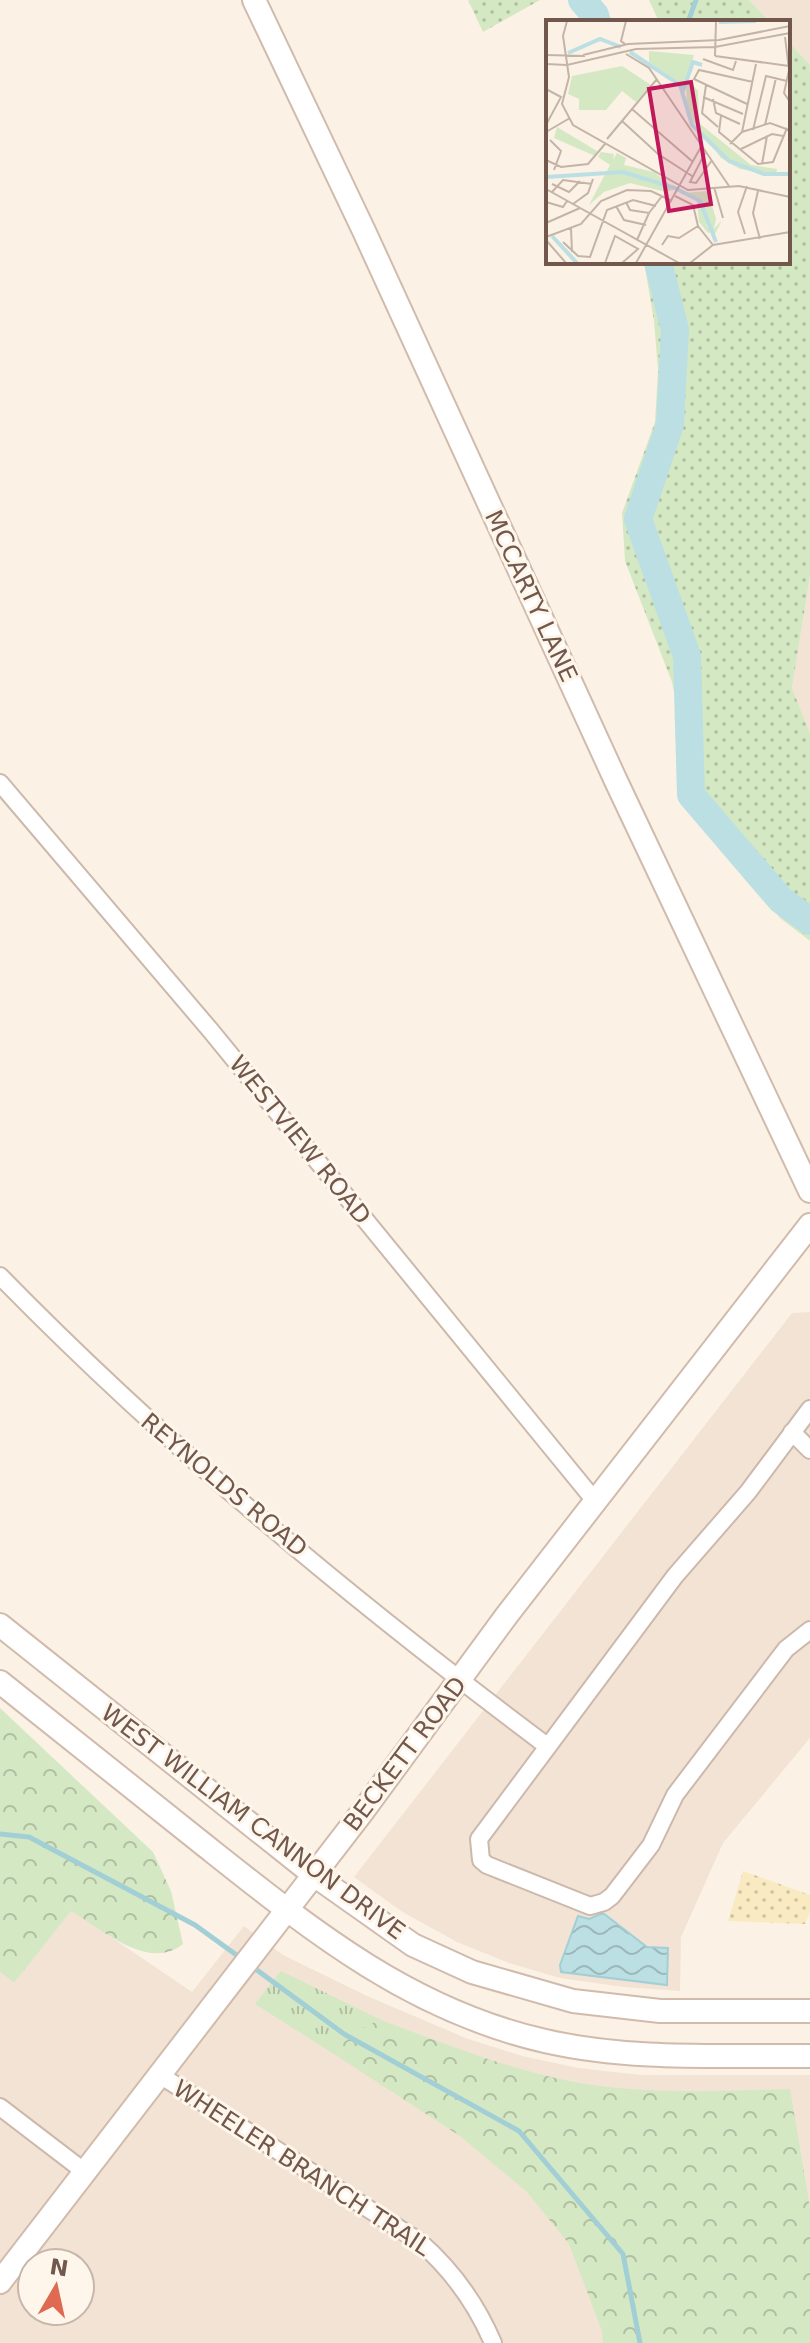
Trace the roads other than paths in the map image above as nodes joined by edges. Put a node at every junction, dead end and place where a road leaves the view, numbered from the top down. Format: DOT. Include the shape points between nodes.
graph roads {
  1 [pos="254,0"];
  2 [pos="0,783"];
  3 [pos="810,1191"];
  4 [pos="810,1225"];
  5 [pos="0,1276"];
  6 [pos="810,1409"];
  7 [pos="792,1432"];
  8 [pos="810,1450"];
  9 [pos="595,1501"];
  10 [pos="0,1625"];
  11 [pos="810,1630"];
  12 [pos="460,1681"];
  13 [pos="0,1682"];
  14 [pos="550,1742"];
  15 [pos="314,1875"];
  16 [pos="286,1910"];
  17 [pos="810,2011"];
  18 [pos="810,2056"];
  19 [pos="160,2075"];
  20 [pos="0,2107"];
  21 [pos="85,2172"];
  22 [pos="0,2282"];
  23 [pos="493,2343"];
  1 -- 3 [label="street, MCCARTY LANE"];
  2 -- 9 [label="street, WESTVIEW ROAD" via="211,1031"];
  4 -- 9 [label="street, BECKETT ROAD"];
  5 -- 12 [label="street, REYNOLDS ROAD" via="149,1422"];
  6 -- 7 [label="street"];
  7 -- 8 [label="street"];
  7 -- 14 [label="street"];
  9 -- 12 [label="street, BECKETT ROAD"];
  10 -- 15 [label="street, WEST WILLIAM CANNON DRIVE"];
  11 -- 14 [label="street" via="786,1649 675,1795 651,1845 612,1896 598,1905 487,1865 478,1853 479,1839"];
  12 -- 14 [label="street, REYNOLDS ROAD"];
  12 -- 15 [label="street, BECKETT ROAD"];
  13 -- 16 [label="street, WEST WILLIAM CANNON DRIVE"];
  15 -- 16 [label="street, BECKETT ROAD"];
  15 -- 17 [label="street, WEST WILLIAM CANNON DRIVE" via="413,1945 531,1991 618,2008"];
  16 -- 18 [label="street, WEST WILLIAM CANNON DRIVE" via="380,1975 495,2028 603,2052"];
  16 -- 19 [label="street, BECKETT ROAD"];
  19 -- 21 [label="street, BECKETT ROAD"];
  19 -- 23 [label="street, WHEELER BRANCH TRAIL" via="420,2242 463,2287"];
  20 -- 21 [label="street"];
  21 -- 22 [label="street, BECKETT ROAD"];
}
